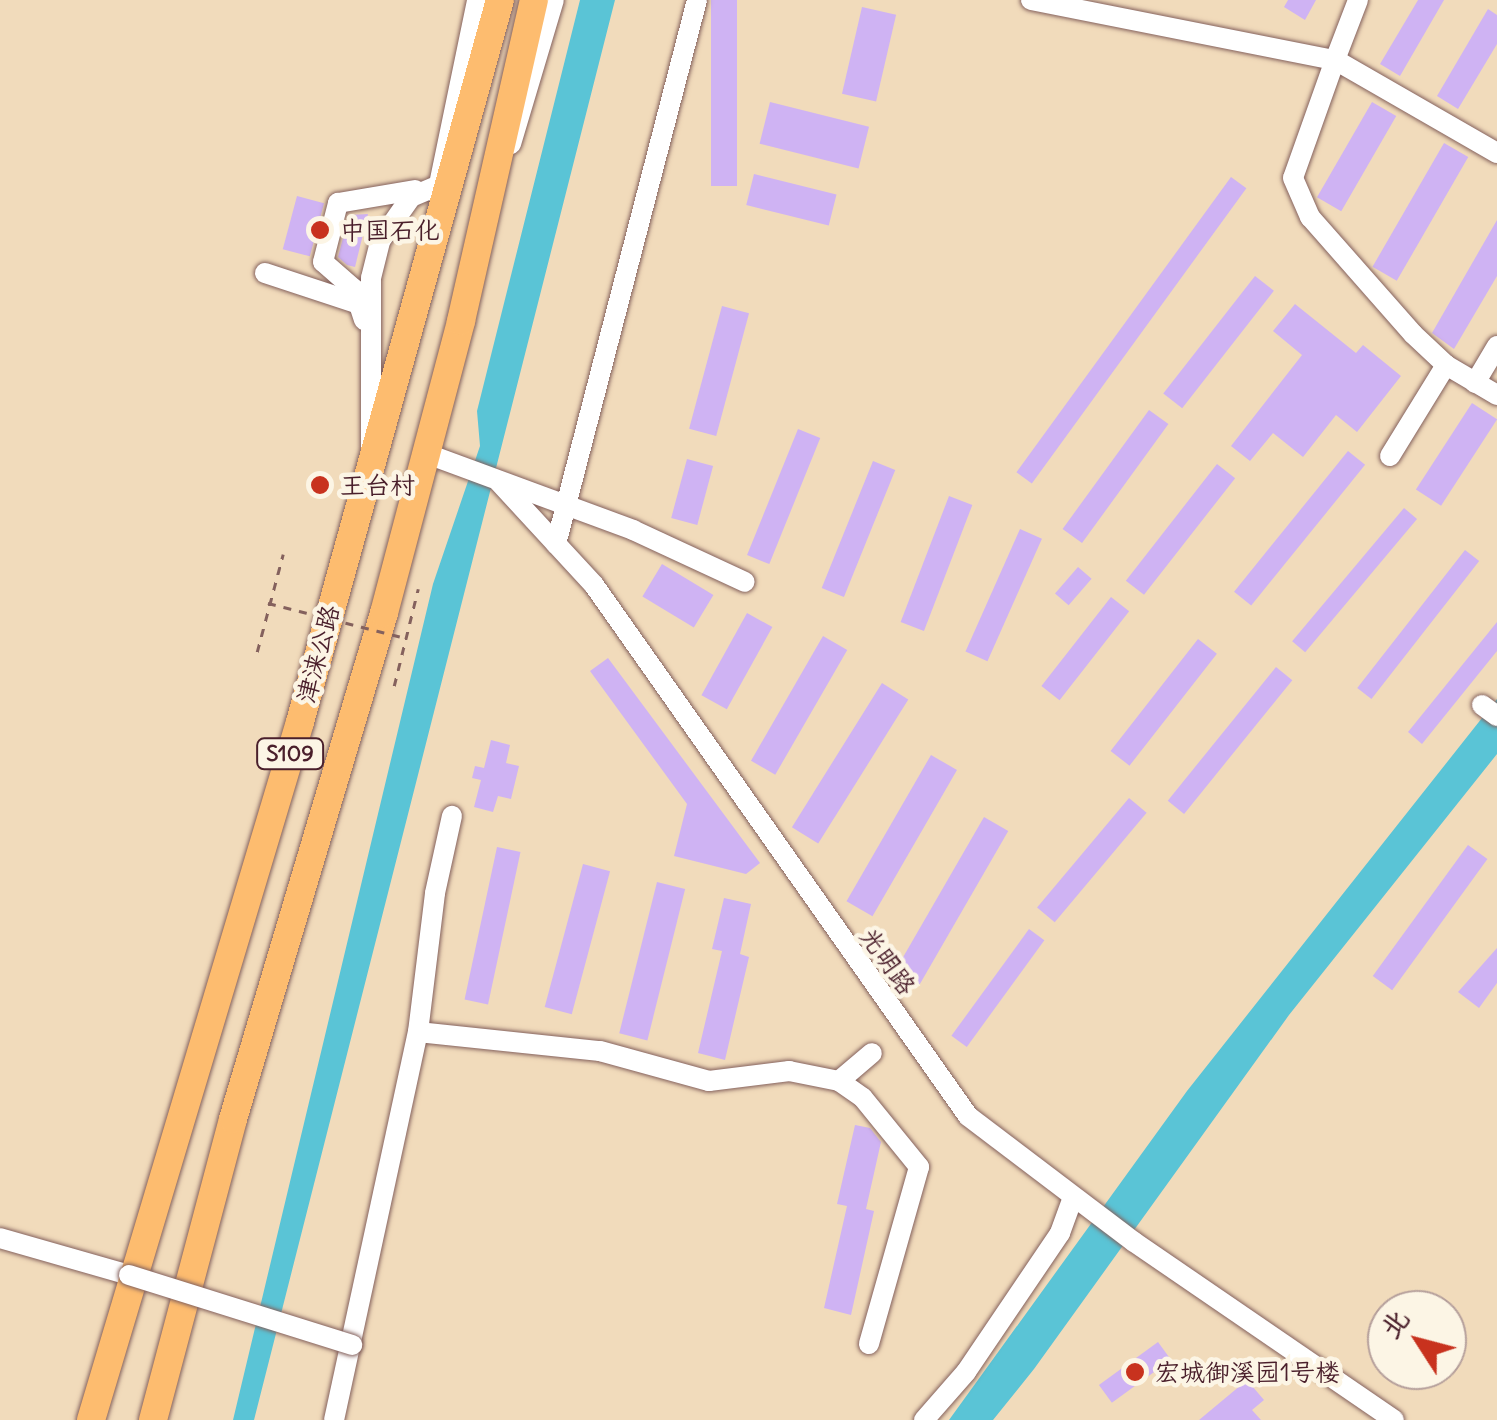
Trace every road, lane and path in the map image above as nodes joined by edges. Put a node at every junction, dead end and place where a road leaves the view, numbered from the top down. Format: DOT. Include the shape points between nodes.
graph roads {
  1 [pos="477,0"];
  2 [pos="500,0"];
  3 [pos="534,0"];
  4 [pos="554,0"];
  5 [pos="698,0"];
  6 [pos="1031,0"];
  7 [pos="1358,0"];
  8 [pos="1336,60"];
  9 [pos="1497,152"];
  10 [pos="497,167"];
  11 [pos="436,183"];
  12 [pos="265,273"];
  13 [pos="359,304"];
  14 [pos="370,336"];
  15 [pos="1497,346"];
  16 [pos="1446,365"];
  17 [pos="1475,383"];
  18 [pos="1497,395"];
  19 [pos="426,453"];
  20 [pos="372,454"];
  21 [pos="1390,456"];
  22 [pos="498,482"];
  23 [pos="566,506"];
  24 [pos="556,544"];
  25 [pos="282,554"];
  26 [pos="744,582"];
  27 [pos="418,588"];
  28 [pos="268,603"];
  29 [pos="405,638"];
  30 [pos="257,652"];
  31 [pos="394,686"];
  32 [pos="452,816"];
  33 [pos="418,1032"];
  34 [pos="872,1052"];
  35 [pos="839,1082"];
  36 [pos="1078,1202"];
  37 [pos="0,1238"];
  38 [pos="129,1275"];
  39 [pos="186,1292"];
  40 [pos="869,1344"];
  41 [pos="352,1345"];
  42 [pos="90,1420"];
  43 [pos="153,1420"];
  44 [pos="334,1420"];
  45 [pos="924,1420"];
  46 [pos="1394,1420"];
  1 -- 11 [label="street"];
  2 -- 11 [label="highway, 津涞公路 / S109" via="479,85"];
  3 -- 10 [label="highway, 津涞公路 / S109"];
  4 -- 10 [label="street" via="526,107"];
  5 -- 23 [label="street"];
  6 -- 8 [label="street"];
  7 -- 8 [label="street"];
  8 -- 9 [label="street"];
  8 -- 16 [label="street" via="1293,178 1310,217 1332,244"];
  10 -- 19 [label="highway, 津涞公路 / S109"];
  11 -- 13 [label="street" via="338,203 323,262 352,285"];
  11 -- 14 [label="street" via="380,241"];
  11 -- 20 [label="highway, 津涞公路 / S109" via="434,230"];
  12 -- 13 [label="street"];
  13 -- 14 [label="street"];
  14 -- 20 [label="street"];
  15 -- 17 [label="street"];
  16 -- 17 [label="street"];
  16 -- 21 [label="street"];
  17 -- 18 [label="street"];
  19 -- 22 [label="street, 光明路"];
  19 -- 39 [label="highway, 津涞公路 / S109" via="330,808"];
  20 -- 38 [label="highway, 津涞公路 / S109" via="300,722"];
  22 -- 23 [label="street"];
  22 -- 24 [label="street, 光明路"];
  23 -- 24 [label="street"];
  23 -- 26 [label="street"];
  24 -- 36 [label="street, 光明路" via="594,585 968,1116"];
  25 -- 28 [label="path"];
  27 -- 29 [label="path"];
  28 -- 29 [label="path, bridge"];
  28 -- 30 [label="path"];
  29 -- 31 [label="path"];
  32 -- 33 [label="street"];
  33 -- 35 [label="street" via="600,1051 709,1081 789,1071"];
  33 -- 41 [label="street"];
  34 -- 35 [label="street"];
  35 -- 40 [label="street" via="862,1098 918,1167"];
  36 -- 45 [label="street" via="966,1372"];
  36 -- 46 [label="street, 光明路"];
  37 -- 38 [label="street"];
  38 -- 39 [label="street, bridge"];
  38 -- 42 [label="highway, 津涞公路 / S109"];
  39 -- 41 [label="street, bridge"];
  39 -- 43 [label="highway, 津涞公路 / S109"];
  41 -- 44 [label="street"];
}
